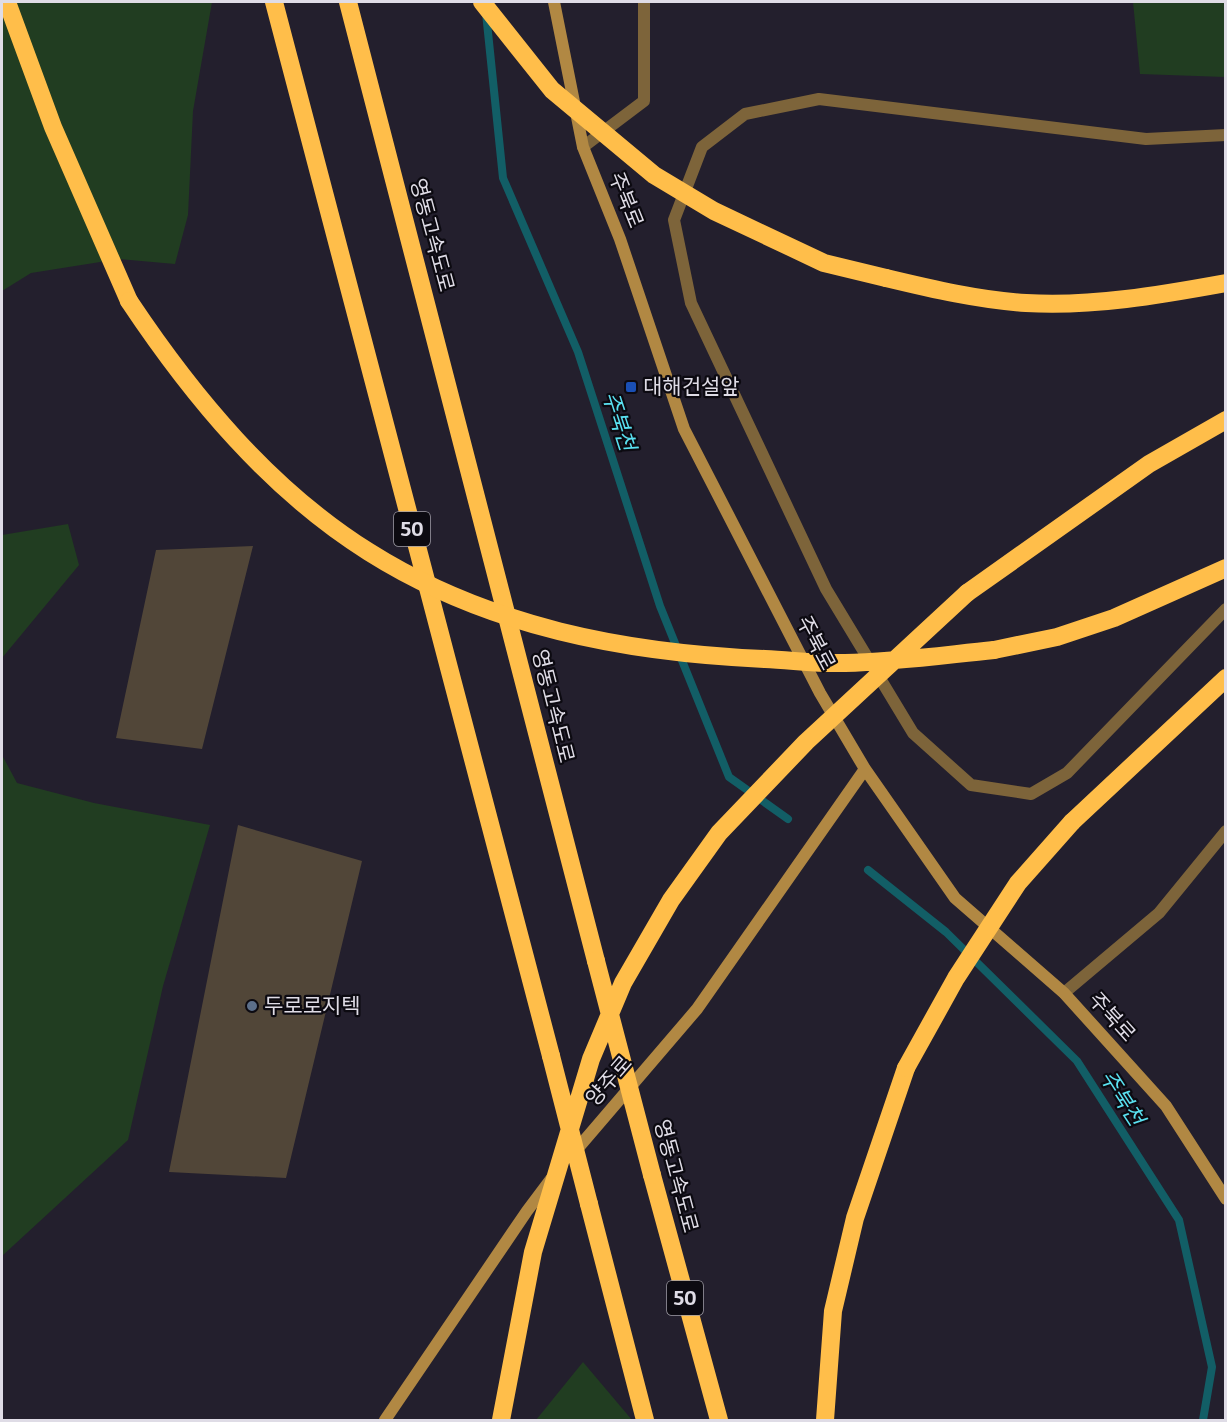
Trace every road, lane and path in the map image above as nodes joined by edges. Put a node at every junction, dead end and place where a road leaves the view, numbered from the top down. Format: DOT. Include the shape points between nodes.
graph roads {
  1 [pos="7,2"];
  2 [pos="274,2"];
  3 [pos="348,2"];
  4 [pos="482,2"];
  5 [pos="554,2"];
  6 [pos="644,2"];
  7 [pos="1226,135"];
  8 [pos="583,147"];
  9 [pos="1226,283"];
  10 [pos="1226,420"];
  11 [pos="1226,568"];
  12 [pos="1226,609"];
  13 [pos="1226,678"];
  14 [pos="865,769"];
  15 [pos="1226,831"];
  16 [pos="1064,993"];
  17 [pos="1226,1199"];
  18 [pos="385,1420"];
  19 [pos="501,1420"];
  20 [pos="645,1420"];
  21 [pos="719,1420"];
  22 [pos="825,1420"];
  1 -- 11 [label="highway, bridge" via="53,127 129,301 165,354 206,406 278,482 317,515 368,552 466,603 567,634 654,649 732,658 843,663 994,650 1057,638 1114,618"];
  2 -- 20 [label="highway, 50, bridge"];
  3 -- 21 [label="highway, 영동고속도로 / 50, bridge"];
  4 -- 9 [label="highway, bridge" via="552,90 654,175 714,212 824,263 943,292 1026,303 1110,301"];
  5 -- 8 [label="street, 주북로"];
  6 -- 8 [label="street" via="644,101"];
  7 -- 12 [label="street" via="1146,139 819,99 745,114 702,147 674,220 691,303 826,589 913,733 971,785 1031,794 1067,773"];
  8 -- 14 [label="street, 주북로" via="621,239 684,429 820,693"];
  10 -- 19 [label="highway, bridge" via="1149,464 967,593 814,734 719,833 671,900 623,983 591,1059 533,1252"];
  13 -- 22 [label="highway, bridge" via="1072,822 1018,883 956,978 906,1068 855,1218 833,1311"];
  14 -- 16 [label="street, 주북로" via="955,898"];
  14 -- 18 [label="street, 양주로" via="697,1009 527,1210"];
  15 -- 16 [label="street" via="1159,913"];
  16 -- 17 [label="street, 주북로" via="1166,1106"];
}
